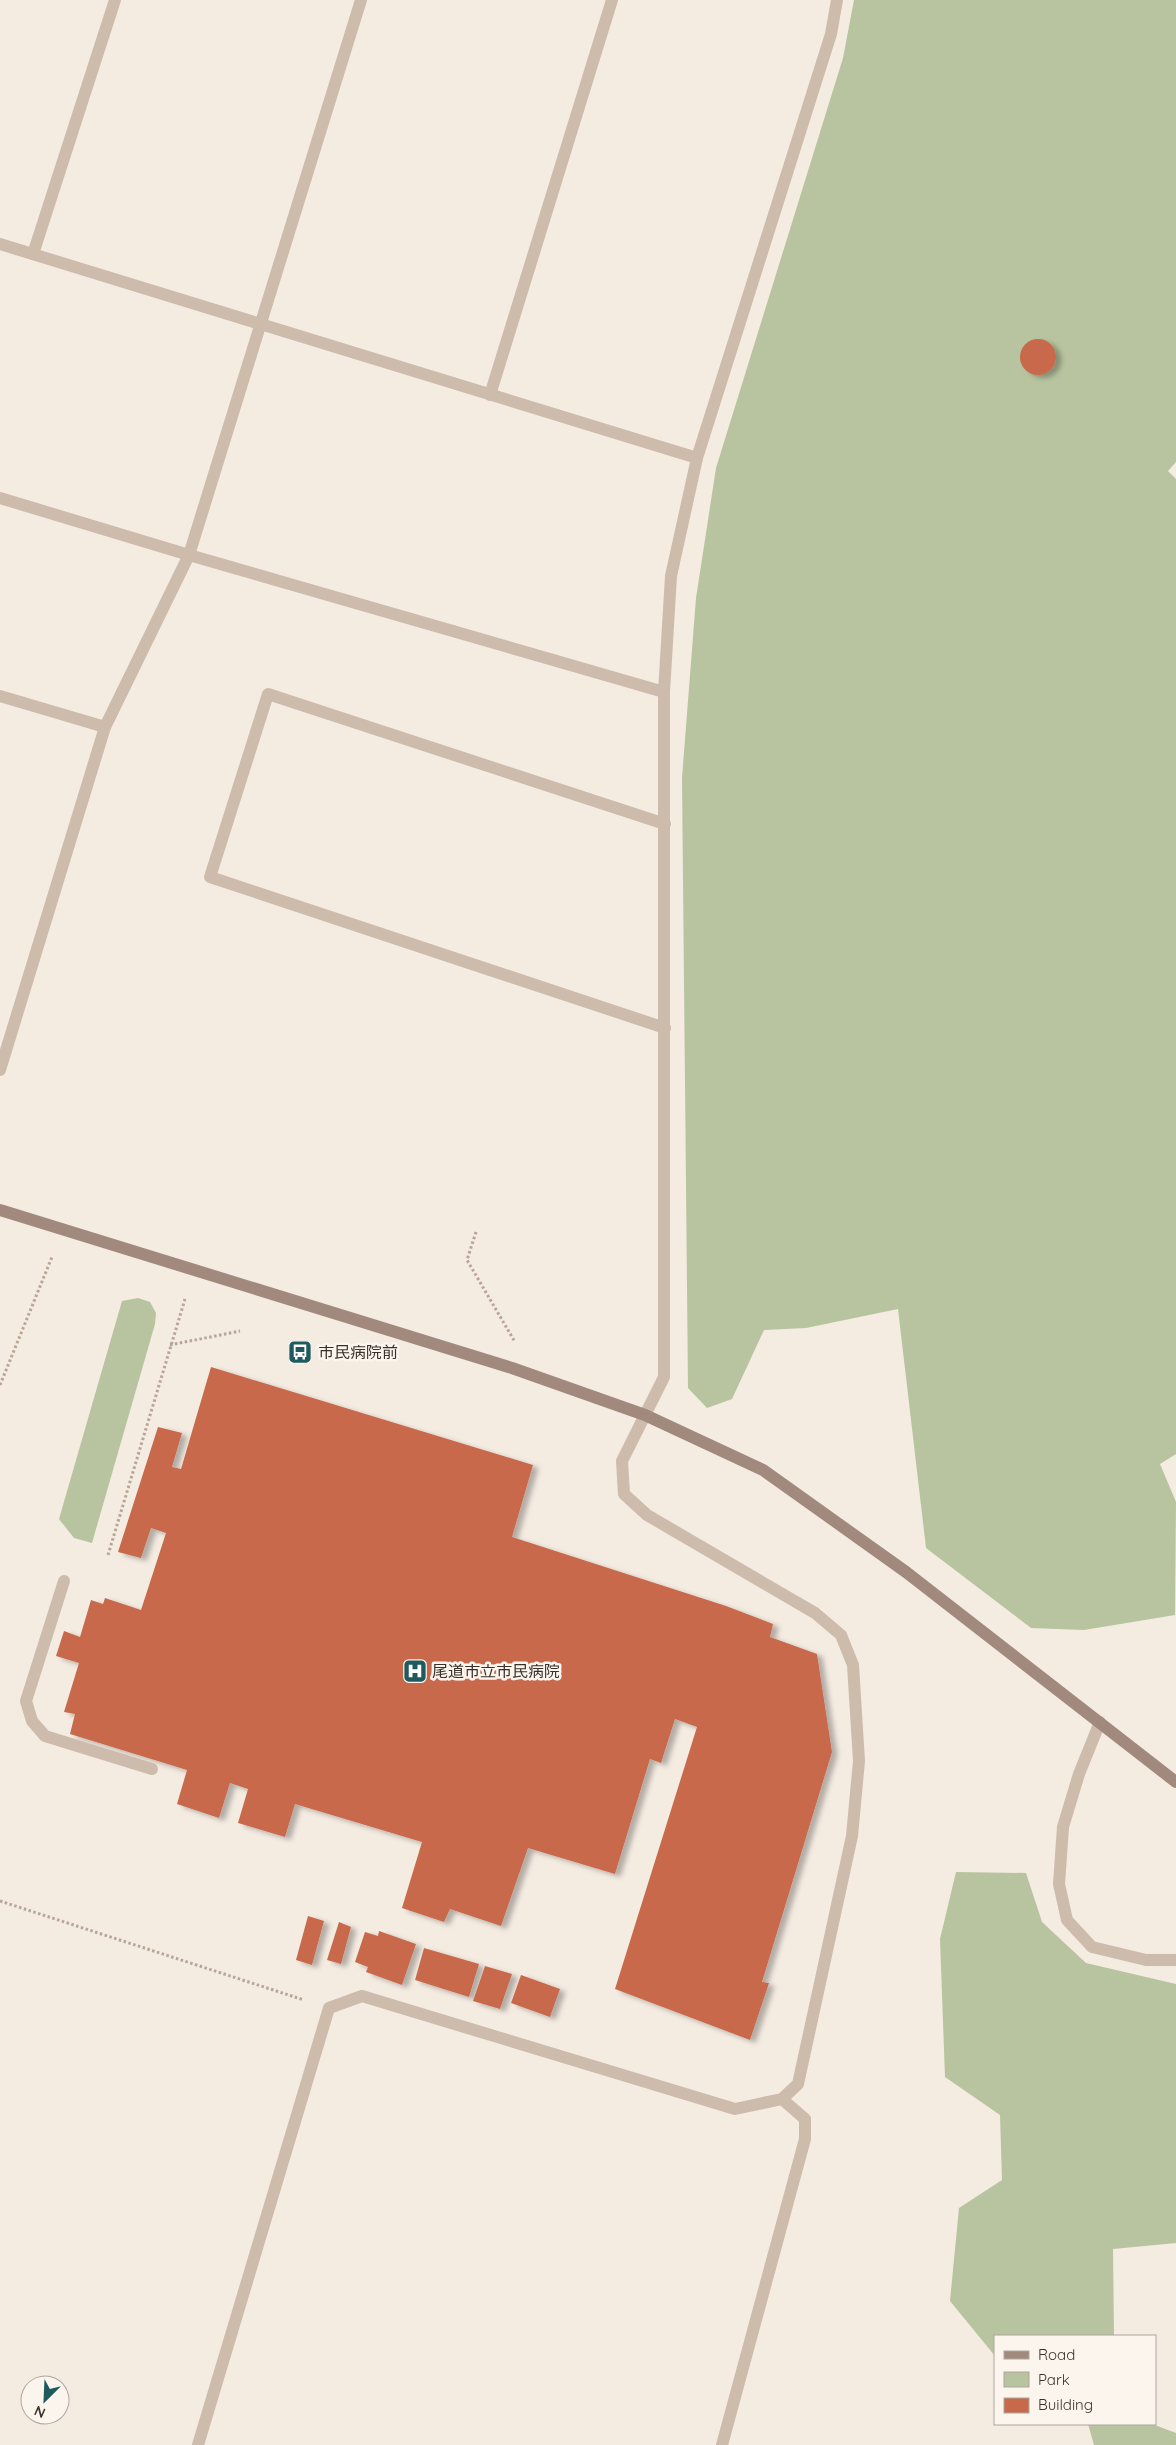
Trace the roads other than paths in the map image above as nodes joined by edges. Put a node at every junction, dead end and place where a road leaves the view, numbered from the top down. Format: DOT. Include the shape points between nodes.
graph roads {
  1 [pos="115,0"];
  2 [pos="361,0"];
  3 [pos="612,0"];
  4 [pos="837,0"];
  5 [pos="0,244"];
  6 [pos="33,254"];
  7 [pos="261,325"];
  8 [pos="490,395"];
  9 [pos="697,458"];
  10 [pos="0,498"];
  11 [pos="189,555"];
  12 [pos="664,692"];
  13 [pos="0,696"];
  14 [pos="105,727"];
  15 [pos="665,824"];
  16 [pos="664,1028"];
  17 [pos="0,1070"];
  18 [pos="0,1210"];
  19 [pos="645,1415"];
  20 [pos="64,1581"];
  21 [pos="1100,1722"];
  22 [pos="152,1769"];
  23 [pos="1176,1782"];
  24 [pos="1176,1960"];
  25 [pos="782,2099"];
  26 [pos="198,2445"];
  27 [pos="722,2445"];
  1 -- 6 [label="street"];
  2 -- 7 [label="street"];
  3 -- 8 [label="street"];
  4 -- 9 [label="street" via="831,34"];
  5 -- 6 [label="street"];
  6 -- 7 [label="street"];
  7 -- 8 [label="street"];
  7 -- 11 [label="street"];
  8 -- 9 [label="street"];
  9 -- 12 [label="street" via="671,576"];
  10 -- 11 [label="street"];
  11 -- 12 [label="street"];
  11 -- 14 [label="street"];
  12 -- 15 [label="street"];
  13 -- 14 [label="street"];
  14 -- 17 [label="street"];
  15 -- 16 [label="street"];
  15 -- 16 [label="street" via="268,694 210,877"];
  16 -- 19 [label="street" via="664,1377"];
  18 -- 19 [label="street" via="512,1368"];
  19 -- 21 [label="street" via="763,1470 906,1572"];
  19 -- 25 [label="street" via="622,1461 624,1494 647,1515 815,1613 841,1635 853,1665 859,1761 852,1836 798,2084"];
  20 -- 22 [label="street" via="26,1701 32,1721 45,1736"];
  21 -- 23 [label="street"];
  21 -- 24 [label="street" via="1079,1774 1063,1827 1059,1884 1067,1920 1092,1947 1146,1960"];
  25 -- 26 [label="street" via="735,2109 362,1996 329,2008"];
  25 -- 27 [label="street" via="805,2119 805,2140"];
}
